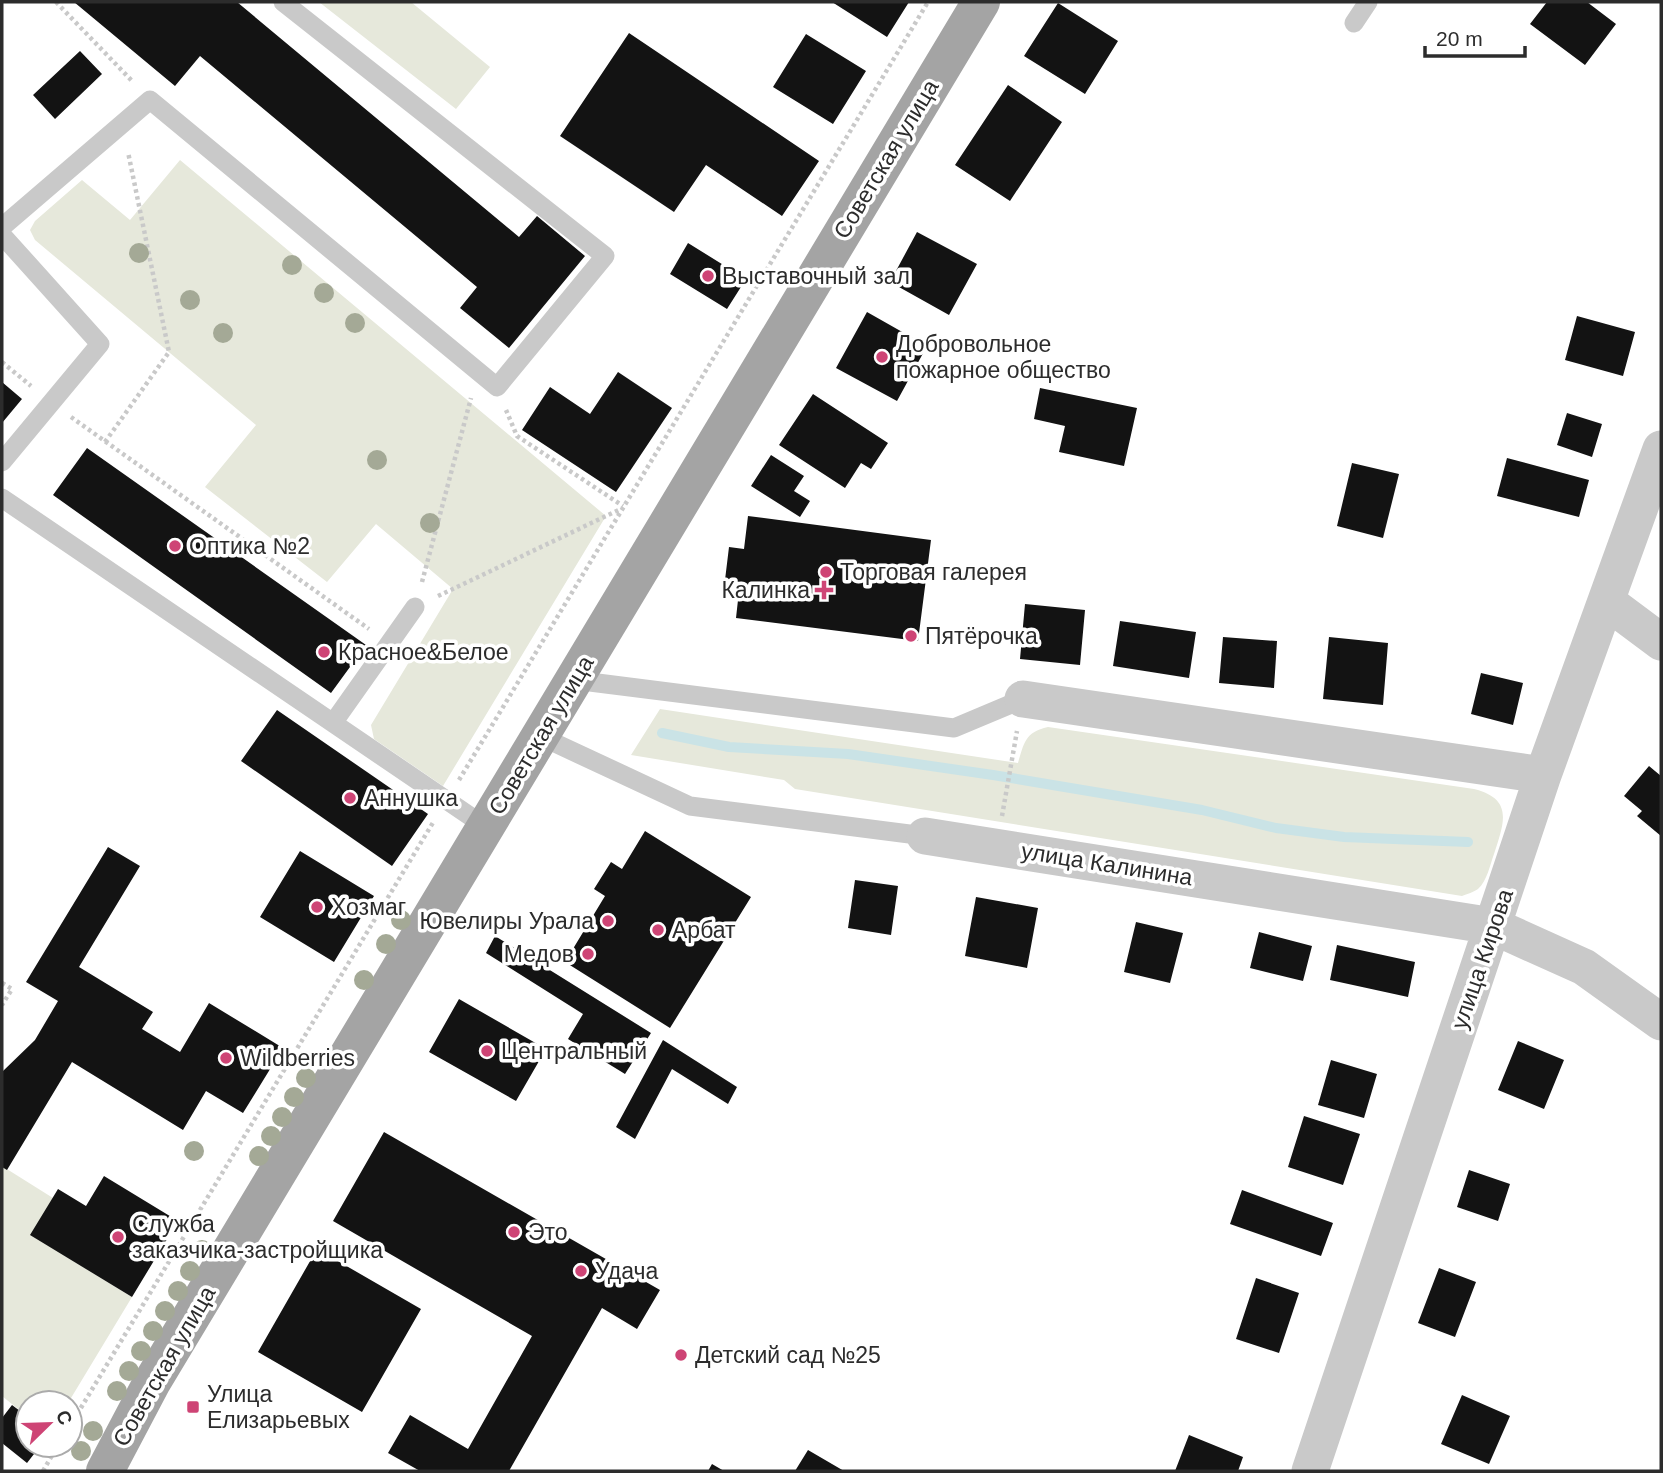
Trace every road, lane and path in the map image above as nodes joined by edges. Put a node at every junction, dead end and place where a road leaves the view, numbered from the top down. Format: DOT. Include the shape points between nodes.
graph roads {
  1 [pos="56,2"];
  2 [pos="283,2"];
  3 [pos="928,2"];
  4 [pos="981,2"];
  5 [pos="1368,2"];
  6 [pos="1354,23"];
  7 [pos="150,100"];
  8 [pos="122,124"];
  9 [pos="2,227"];
  10 [pos="2,235"];
  11 [pos="2,362"];
  12 [pos="478,372"];
  13 [pos="497,387"];
  14 [pos="51,403"];
  15 [pos="105,442"];
  16 [pos="1661,449"];
  17 [pos="2,463"];
  18 [pos="2,498"];
  19 [pos="624,507"];
  20 [pos="1606,601"];
  21 [pos="415,607"];
  22 [pos="1661,642"];
  23 [pos="389,644"];
  24 [pos="574,680"];
  25 [pos="1023,699"];
  26 [pos="333,723"];
  27 [pos="540,736"];
  28 [pos="1013,755"];
  29 [pos="1543,775"];
  30 [pos="1007,789"];
  31 [pos="447,800"];
  32 [pos="485,827"];
  33 [pos="925,836"];
  34 [pos="1493,926"];
  35 [pos="2,982"];
  36 [pos="2,1005"];
  37 [pos="1661,1022"];
  38 [pos="84,1403"];
  39 [pos="105,1471"];
  40 [pos="1310,1471"];
  1 -- 7 [label="path"];
  2 -- 13 [label="lane" via="606,256"];
  3 -- 19 [label="path"];
  4 -- 24 [label="main road, Советская улица"];
  5 -- 6 [label="lane"];
  7 -- 8 [label="lane"];
  7 -- 12 [label="lane"];
  8 -- 9 [label="lane"];
  8 -- 15 [label="path" via="169,352"];
  10 -- 14 [label="lane" via="100,344"];
  11 -- 14 [label="path"];
  12 -- 13 [label="lane"];
  12 -- 21 [label="path"];
  13 -- 19 [label="path" via="517,436"];
  14 -- 15 [label="path"];
  14 -- 17 [label="lane"];
  15 -- 23 [label="path"];
  16 -- 20 [label="street, улица Кирова"];
  18 -- 26 [label="lane"];
  19 -- 21 [label="path"];
  19 -- 31 [label="path"];
  20 -- 22 [label="street"];
  20 -- 29 [label="street, улица Кирова"];
  21 -- 23 [label="lane"];
  23 -- 26 [label="lane"];
  24 -- 25 [label="lane" via="954,728"];
  24 -- 27 [label="main road, Советская улица"];
  25 -- 29 [label="street"];
  26 -- 31 [label="lane"];
  27 -- 32 [label="main road, Советская улица"];
  27 -- 33 [label="lane, улица Калинина" via="690,806"];
  28 -- 30 [label="path"];
  29 -- 34 [label="street, улица Кирова"];
  31 -- 32 [label="lane"];
  31 -- 38 [label="path"];
  32 -- 39 [label="main road, Советская улица" via="152,1382"];
  33 -- 34 [label="street, улица Калинина"];
  34 -- 37 [label="street, улица Калинина" via="1584,967"];
  34 -- 40 [label="street, улица Кирова"];
  35 -- 36 [label="path" via="12,989"];
}
